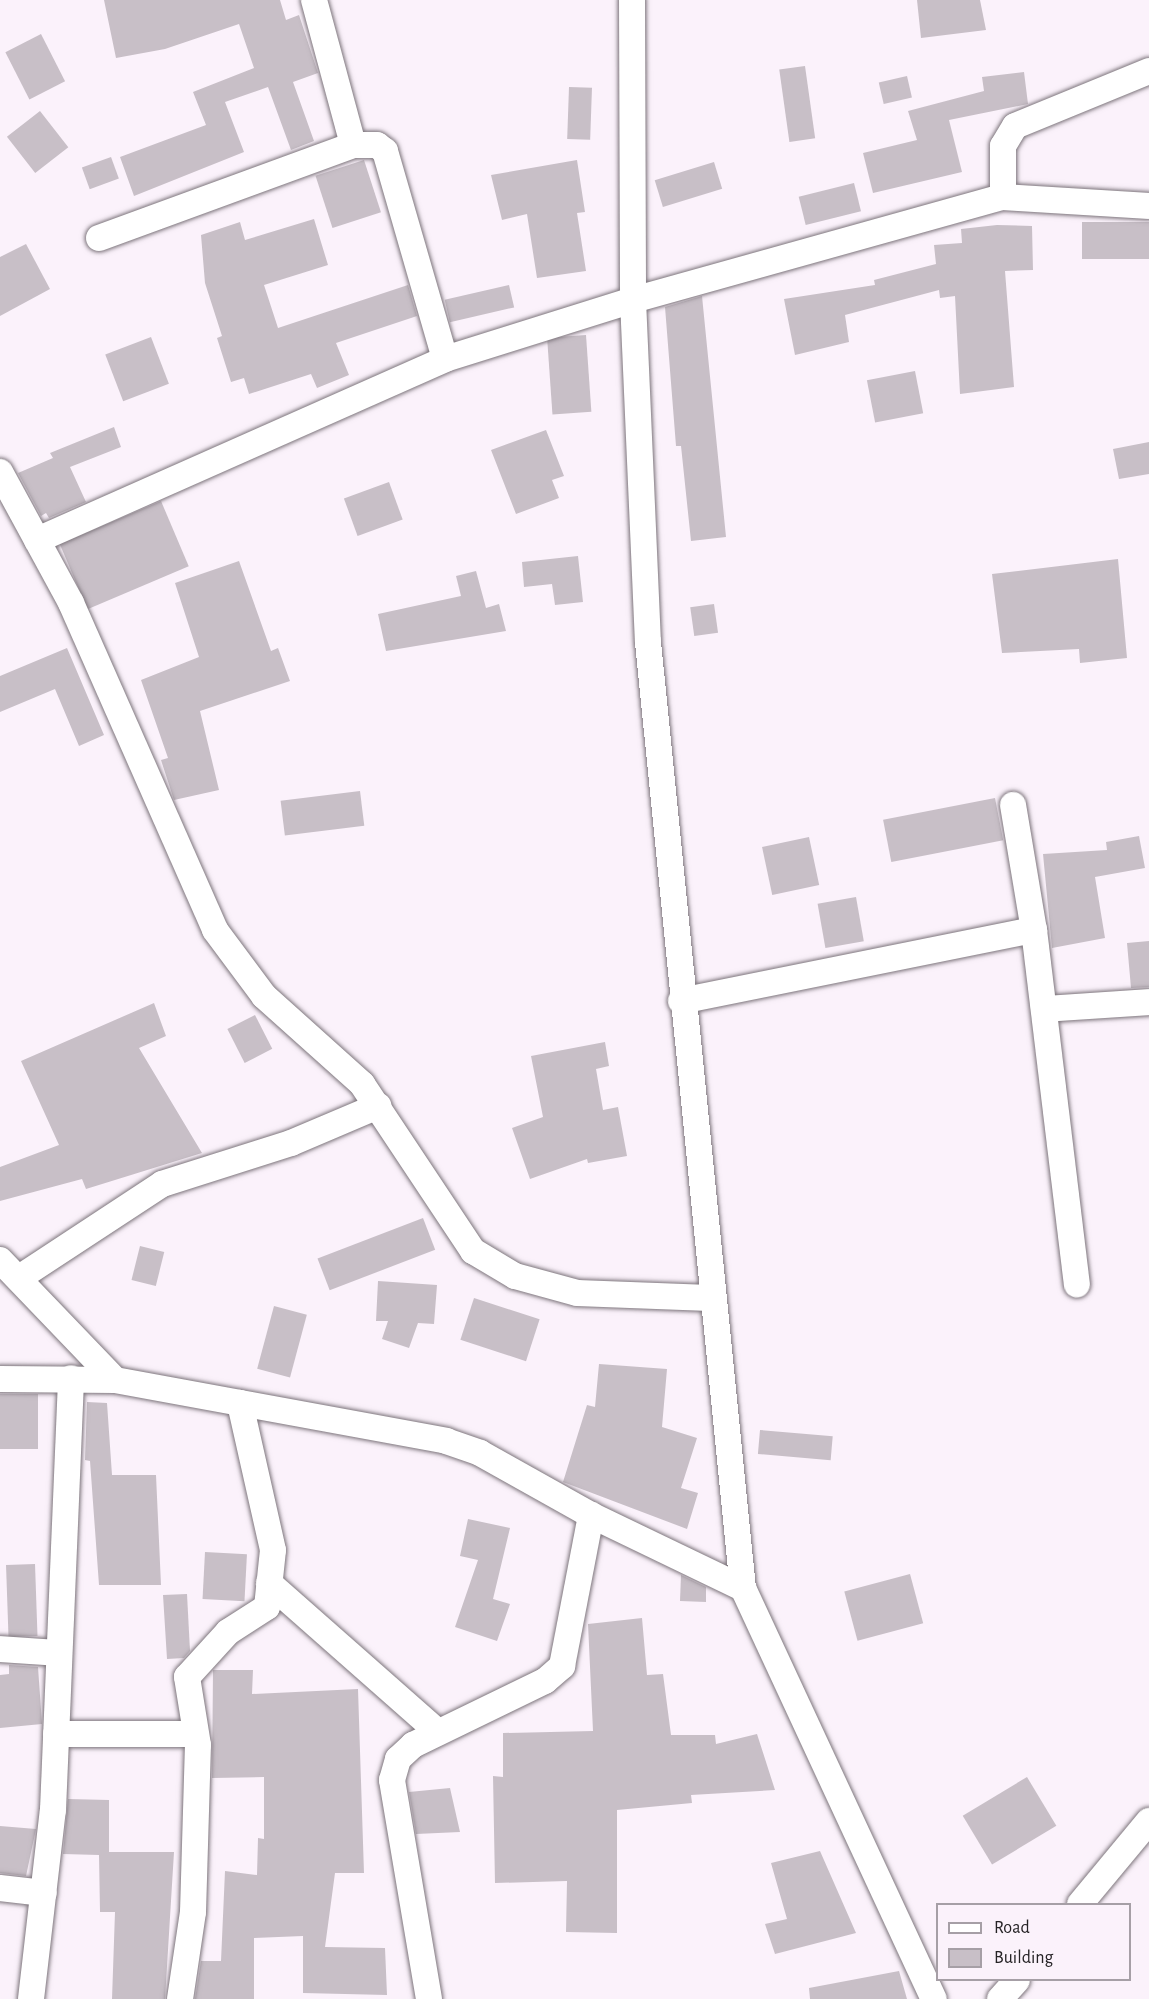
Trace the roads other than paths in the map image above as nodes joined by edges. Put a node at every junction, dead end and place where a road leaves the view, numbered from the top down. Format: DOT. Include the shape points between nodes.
graph roads {
  1 [pos="314,0"];
  2 [pos="632,0"];
  3 [pos="1149,71"];
  4 [pos="354,145"];
  5 [pos="1002,197"];
  6 [pos="1149,206"];
  7 [pos="99,238"];
  8 [pos="633,300"];
  9 [pos="445,359"];
  10 [pos="0,472"];
  11 [pos="37,540"];
  12 [pos="1013,805"];
  13 [pos="1034,930"];
  14 [pos="681,1001"];
  15 [pos="1149,1002"];
  16 [pos="1044,1009"];
  17 [pos="378,1106"];
  18 [pos="0,1260"];
  19 [pos="19,1278"];
  20 [pos="1077,1284"];
  21 [pos="710,1298"];
  22 [pos="70,1378"];
  23 [pos="0,1379"];
  24 [pos="115,1380"];
  25 [pos="240,1403"];
  26 [pos="591,1515"];
  27 [pos="269,1584"];
  28 [pos="743,1588"];
  29 [pos="0,1649"];
  30 [pos="59,1653"];
  31 [pos="438,1732"];
  32 [pos="56,1734"];
  33 [pos="195,1734"];
  34 [pos="1149,1821"];
  35 [pos="0,1888"];
  36 [pos="44,1893"];
  37 [pos="1082,1903"];
  38 [pos="1016,1981"];
  39 [pos="31,1999"];
  40 [pos="180,1999"];
  41 [pos="429,1999"];
  42 [pos="934,1999"];
  43 [pos="1000,1999"];
  1 -- 4 [label="street"];
  2 -- 8 [label="street"];
  3 -- 5 [label="street" via="1015,126 1002,146"];
  4 -- 7 [label="street"];
  4 -- 9 [label="street" via="366,142 385,151"];
  5 -- 6 [label="street"];
  5 -- 8 [label="street"];
  8 -- 9 [label="street"];
  8 -- 14 [label="street" via="648,642"];
  9 -- 11 [label="street"];
  10 -- 11 [label="street"];
  11 -- 17 [label="street" via="70,603 215,930 264,996 362,1084"];
  12 -- 13 [label="street"];
  13 -- 14 [label="street"];
  13 -- 16 [label="street"];
  14 -- 21 [label="street"];
  15 -- 16 [label="street"];
  16 -- 20 [label="street"];
  17 -- 19 [label="street" via="291,1143 162,1184"];
  17 -- 21 [label="street" via="473,1251 515,1276 577,1293"];
  18 -- 19 [label="street"];
  19 -- 24 [label="street"];
  21 -- 28 [label="street"];
  22 -- 23 [label="street"];
  22 -- 24 [label="street"];
  22 -- 30 [label="street"];
  24 -- 25 [label="street"];
  25 -- 26 [label="street" via="446,1441 480,1453"];
  25 -- 27 [label="street" via="273,1550"];
  26 -- 28 [label="street"];
  26 -- 31 [label="street" via="561,1666 545,1680"];
  27 -- 31 [label="street"];
  27 -- 33 [label="street" via="267,1607 228,1632 187,1677"];
  28 -- 42 [label="street"];
  29 -- 30 [label="street"];
  30 -- 32 [label="street"];
  31 -- 41 [label="street" via="398,1759 392,1780"];
  32 -- 33 [label="street"];
  32 -- 36 [label="street"];
  33 -- 40 [label="street" via="193,1912"];
  34 -- 37 [label="street"];
  35 -- 36 [label="street"];
  36 -- 39 [label="street"];
  38 -- 43 [label="street"];
}
